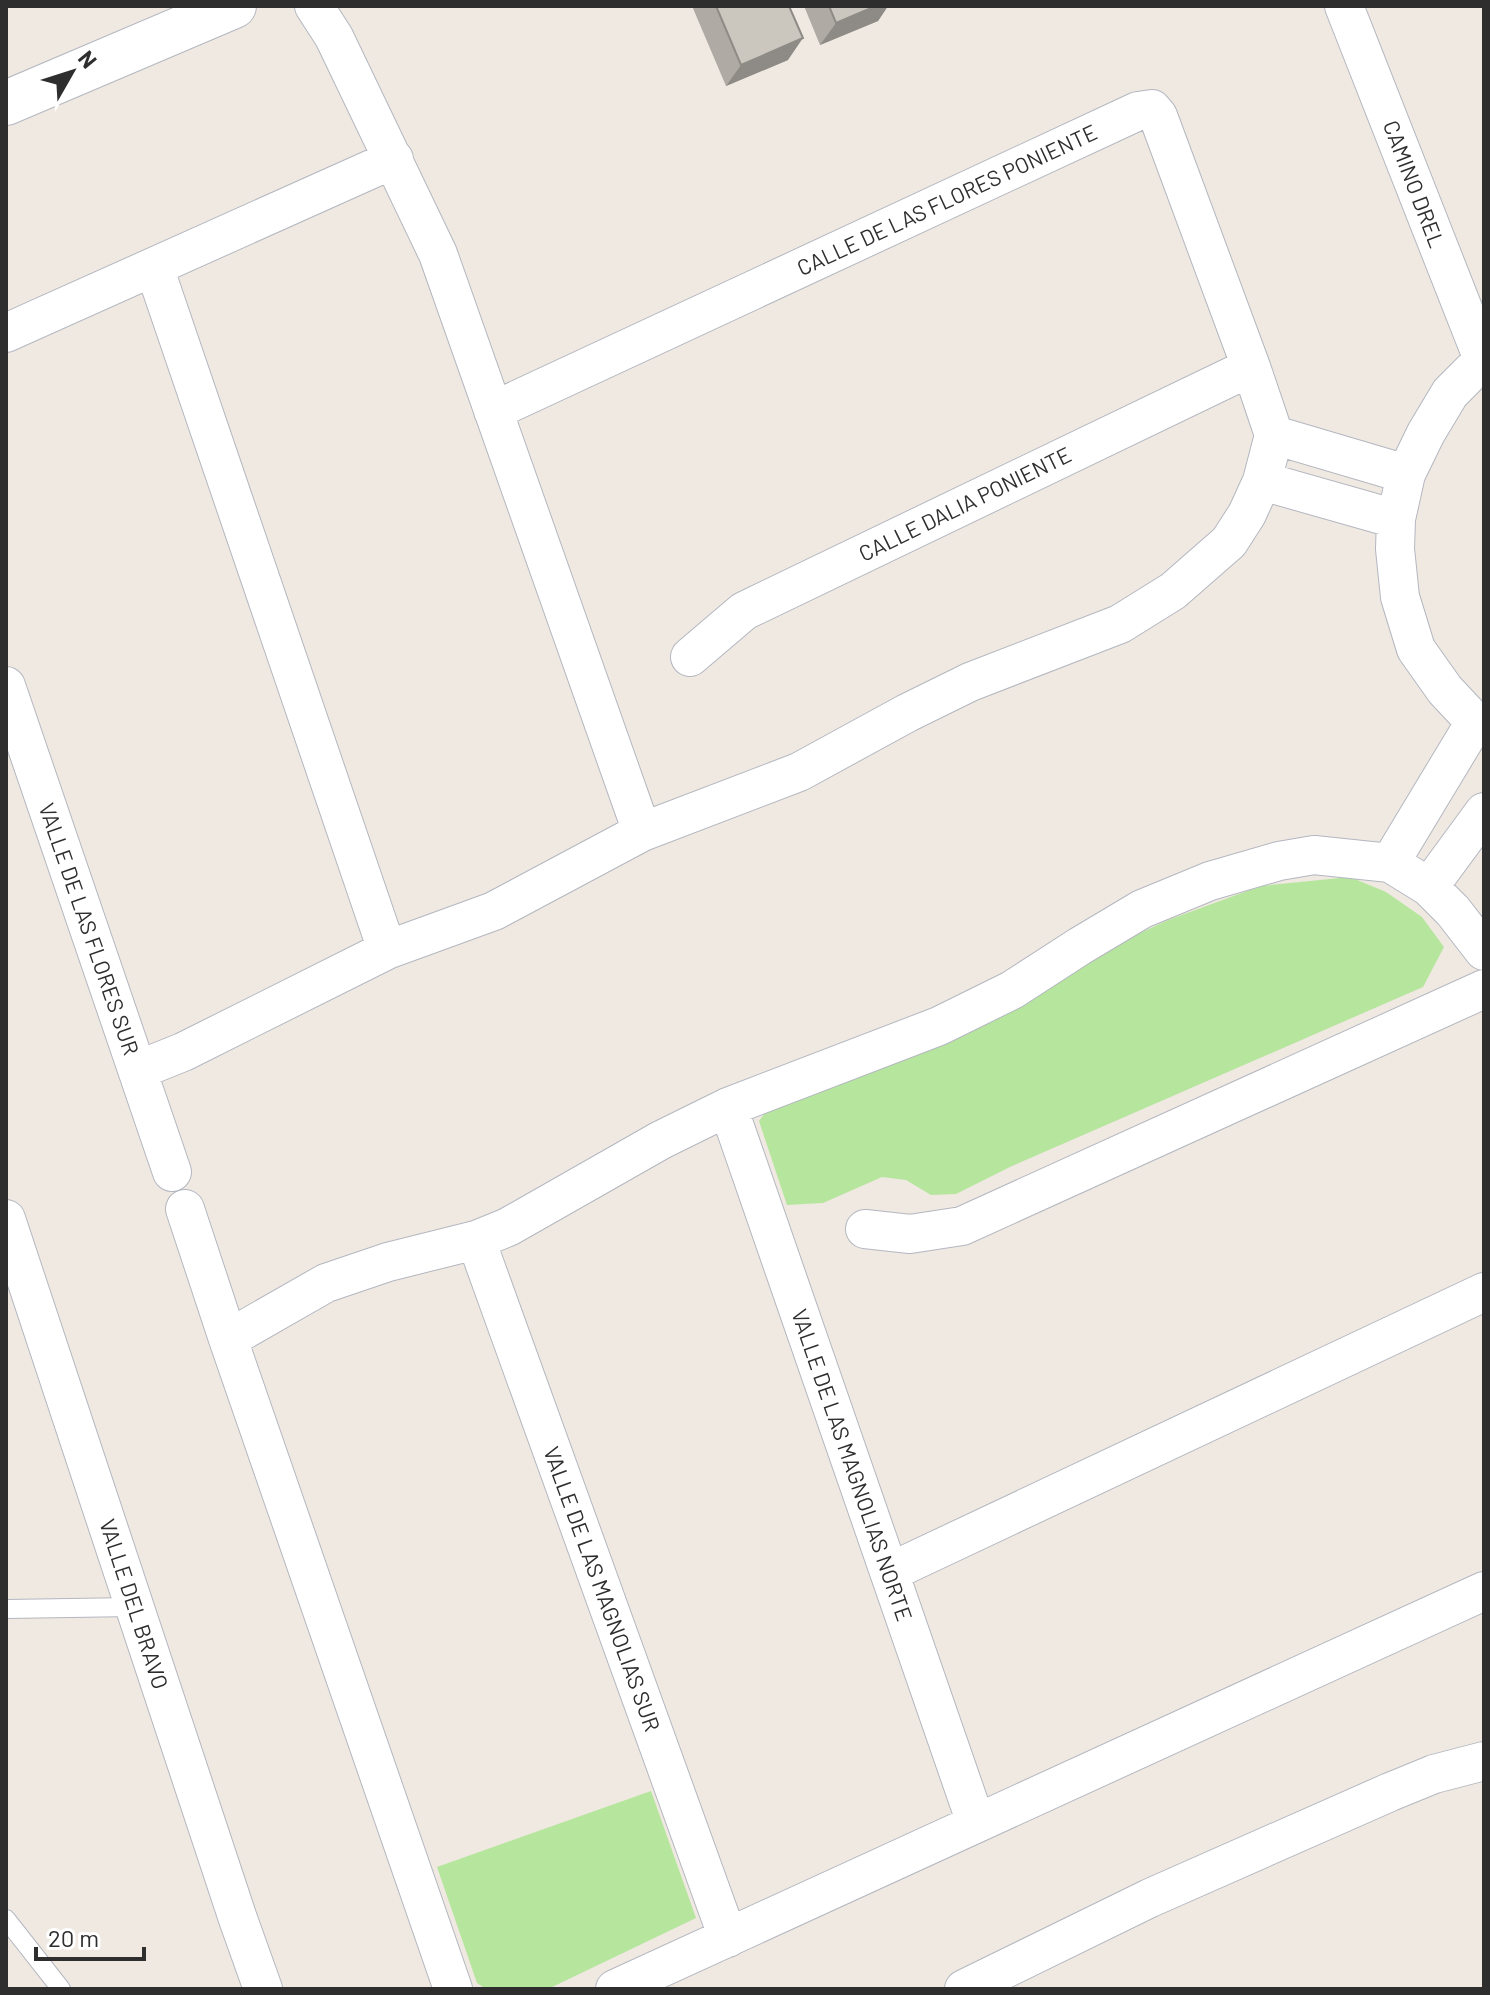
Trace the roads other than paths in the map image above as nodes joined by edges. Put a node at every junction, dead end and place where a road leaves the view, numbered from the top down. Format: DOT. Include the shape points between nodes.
graph roads {
  1 [pos="234,6"];
  2 [pos="314,6"];
  3 [pos="1344,6"];
  4 [pos="6,103"];
  5 [pos="394,159"];
  6 [pos="154,267"];
  7 [pos="6,333"];
  8 [pos="1484,361"];
  9 [pos="1251,367"];
  10 [pos="493,411"];
  11 [pos="1274,435"];
  12 [pos="1406,474"];
  13 [pos="1262,481"];
  14 [pos="1396,519"];
  15 [pos="690,657"];
  16 [pos="6,686"];
  17 [pos="1480,725"];
  18 [pos="1484,812"];
  19 [pos="642,832"];
  20 [pos="1390,863"];
  21 [pos="1429,887"];
  22 [pos="387,950"];
  23 [pos="1484,951"];
  24 [pos="1484,989"];
  25 [pos="138,1070"];
  26 [pos="728,1107"];
  27 [pos="172,1172"];
  28 [pos="185,1209"];
  29 [pos="6,1219"];
  30 [pos="865,1229"];
  31 [pos="476,1240"];
  32 [pos="1484,1292"];
  33 [pos="228,1339"];
  34 [pos="890,1572"];
  35 [pos="1484,1591"];
  36 [pos="134,1607"];
  37 [pos="6,1609"];
  38 [pos="1484,1761"];
  39 [pos="976,1823"];
  40 [pos="6,1919"];
  41 [pos="728,1938"];
  42 [pos="61,1989"];
  43 [pos="263,1989"];
  44 [pos="453,1989"];
  45 [pos="615,1989"];
  46 [pos="964,1989"];
  1 -- 4 [label="street"];
  2 -- 5 [label="street"];
  3 -- 8 [label="street, CAMINO DREL"];
  5 -- 6 [label="street"];
  5 -- 10 [label="street" via="438,254"];
  6 -- 7 [label="street"];
  6 -- 22 [label="street"];
  8 -- 12 [label="street" via="1450,393"];
  9 -- 10 [label="street, CALLE DE LAS FLORES PONIENTE" via="1158,116 1147,109"];
  9 -- 11 [label="street"];
  9 -- 15 [label="street, CALLE DALIA PONIENTE" via="744,611"];
  10 -- 19 [label="street"];
  11 -- 12 [label="street"];
  11 -- 13 [label="street"];
  12 -- 14 [label="street"];
  13 -- 14 [label="street"];
  13 -- 19 [label="street" via="1229,542 1173,591 1120,624 970,682 799,772"];
  14 -- 17 [label="street" via="1400,597 1416,649 1445,690"];
  16 -- 25 [label="street, VALLE DE LAS FLORES SUR"];
  17 -- 20 [label="street"];
  18 -- 21 [label="street"];
  19 -- 22 [label="street" via="494,911"];
  20 -- 21 [label="street"];
  20 -- 26 [label="street" via="1314,855 1210,881 1142,909 1012,990 939,1026"];
  21 -- 23 [label="street"];
  22 -- 25 [label="street"];
  24 -- 30 [label="street" via="962,1226 910,1234"];
  25 -- 27 [label="street, VALLE DE LAS FLORES SUR"];
  26 -- 31 [label="street"];
  26 -- 34 [label="street, VALLE DE LAS MAGNOLIAS NORTE"];
  28 -- 33 [label="street"];
  29 -- 36 [label="street, VALLE DEL BRAVO"];
  31 -- 33 [label="street" via="326,1283"];
  31 -- 41 [label="street, VALLE DE LAS MAGNOLIAS SUR"];
  32 -- 34 [label="street"];
  33 -- 44 [label="street"];
  34 -- 39 [label="street, VALLE DE LAS MAGNOLIAS NORTE"];
  35 -- 39 [label="street"];
  36 -- 37 [label="lane"];
  36 -- 43 [label="street, VALLE DEL BRAVO"];
  38 -- 46 [label="street" via="1390,1792 1150,1898"];
  39 -- 41 [label="street"];
  40 -- 42 [label="lane"];
  41 -- 45 [label="street"];
}
